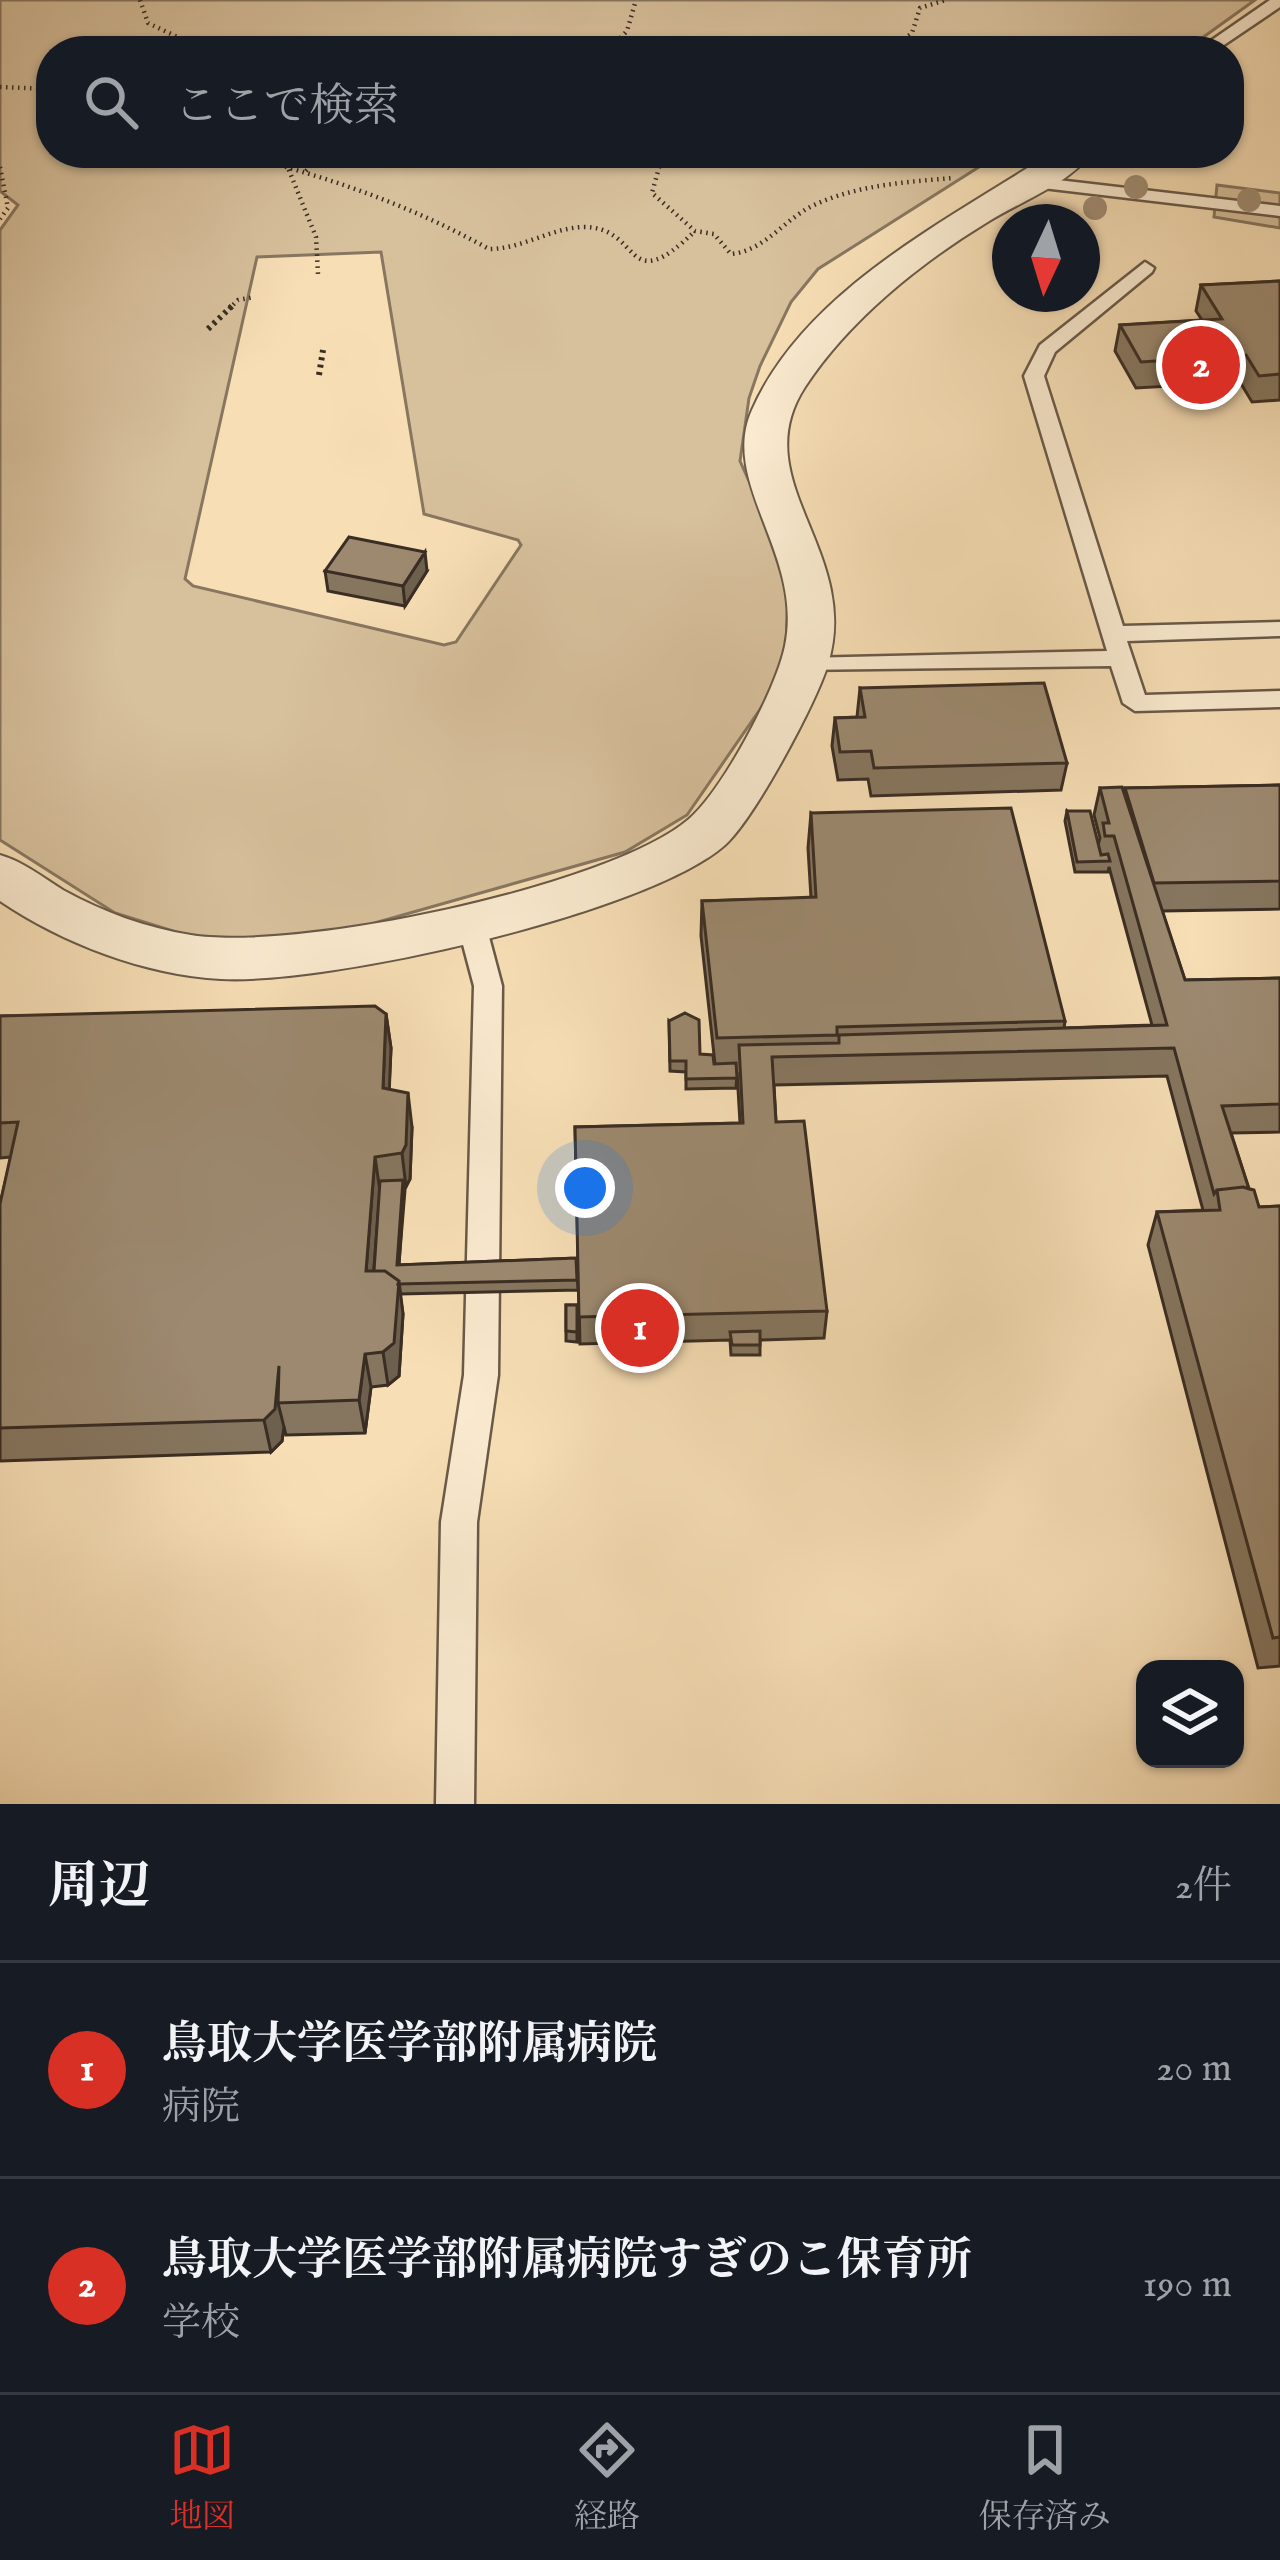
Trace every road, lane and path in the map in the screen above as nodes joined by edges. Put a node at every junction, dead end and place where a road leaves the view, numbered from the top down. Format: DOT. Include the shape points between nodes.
graph roads {
  1 [pos="140,0"];
  2 [pos="636,0"];
  3 [pos="946,0"];
  4 [pos="1280,0"];
  5 [pos="176,36"];
  6 [pos="623,36"];
  7 [pos="908,36"];
  8 [pos="1226,36"];
  9 [pos="0,87"];
  10 [pos="36,88"];
  11 [pos="0,167"];
  12 [pos="288,168"];
  13 [pos="292,168"];
  14 [pos="308,168"];
  15 [pos="655,168"];
  16 [pos="1054,168"];
  17 [pos="305,171"];
  18 [pos="1280,196"];
  19 [pos="2,200"];
  20 [pos="1280,212"];
  21 [pos="0,219"];
  22 [pos="695,232"];
  23 [pos="1145,268"];
  24 [pos="318,274"];
  25 [pos="255,297"];
  26 [pos="208,329"];
  27 [pos="323,350"];
  28 [pos="319,375"];
  29 [pos="1280,629"];
  30 [pos="1111,634"];
  31 [pos="1121,658"];
  32 [pos="805,665"];
  33 [pos="1280,699"];
  34 [pos="6,886"];
  35 [pos="471,922"];
  36 [pos="455,1804"];
  1 -- 5 [label="path" via="148,22"];
  2 -- 6 [label="path"];
  3 -- 7 [label="path" via="920,8"];
  4 -- 8 [label="lane"];
  9 -- 10 [label="path"];
  11 -- 19 [label="path"];
  12 -- 24 [label="path" via="316,237"];
  13 -- 17 [label="path"];
  14 -- 17 [label="path"];
  15 -- 22 [label="path" via="652,193"];
  16 -- 18 [label="lane"];
  16 -- 20 [label="lane"];
  16 -- 22 [label="path" via="855,189 806,209 746,254"];
  16 -- 32 [label="street" via="926,247 864,298 786,385 765,426 766,478 809,574"];
  17 -- 22 [label="path" via="427,215 489,250 586,227 605,233 632,262 654,264 670,260"];
  19 -- 21 [label="path" via="8,208"];
  23 -- 30 [label="lane" via="1047,349 1034,376"];
  25 -- 26 [label="path" via="238,300"];
  27 -- 28 [label="path"];
  29 -- 30 [label="lane"];
  30 -- 31 [label="lane"];
  31 -- 32 [label="lane"];
  31 -- 33 [label="lane" via="1135,704"];
  32 -- 35 [label="street" via="710,830 643,869"];
  34 -- 35 [label="street" via="116,936 218,958 289,957"];
  35 -- 36 [label="lane" via="488,986 481,1375 459,1522"];
}
